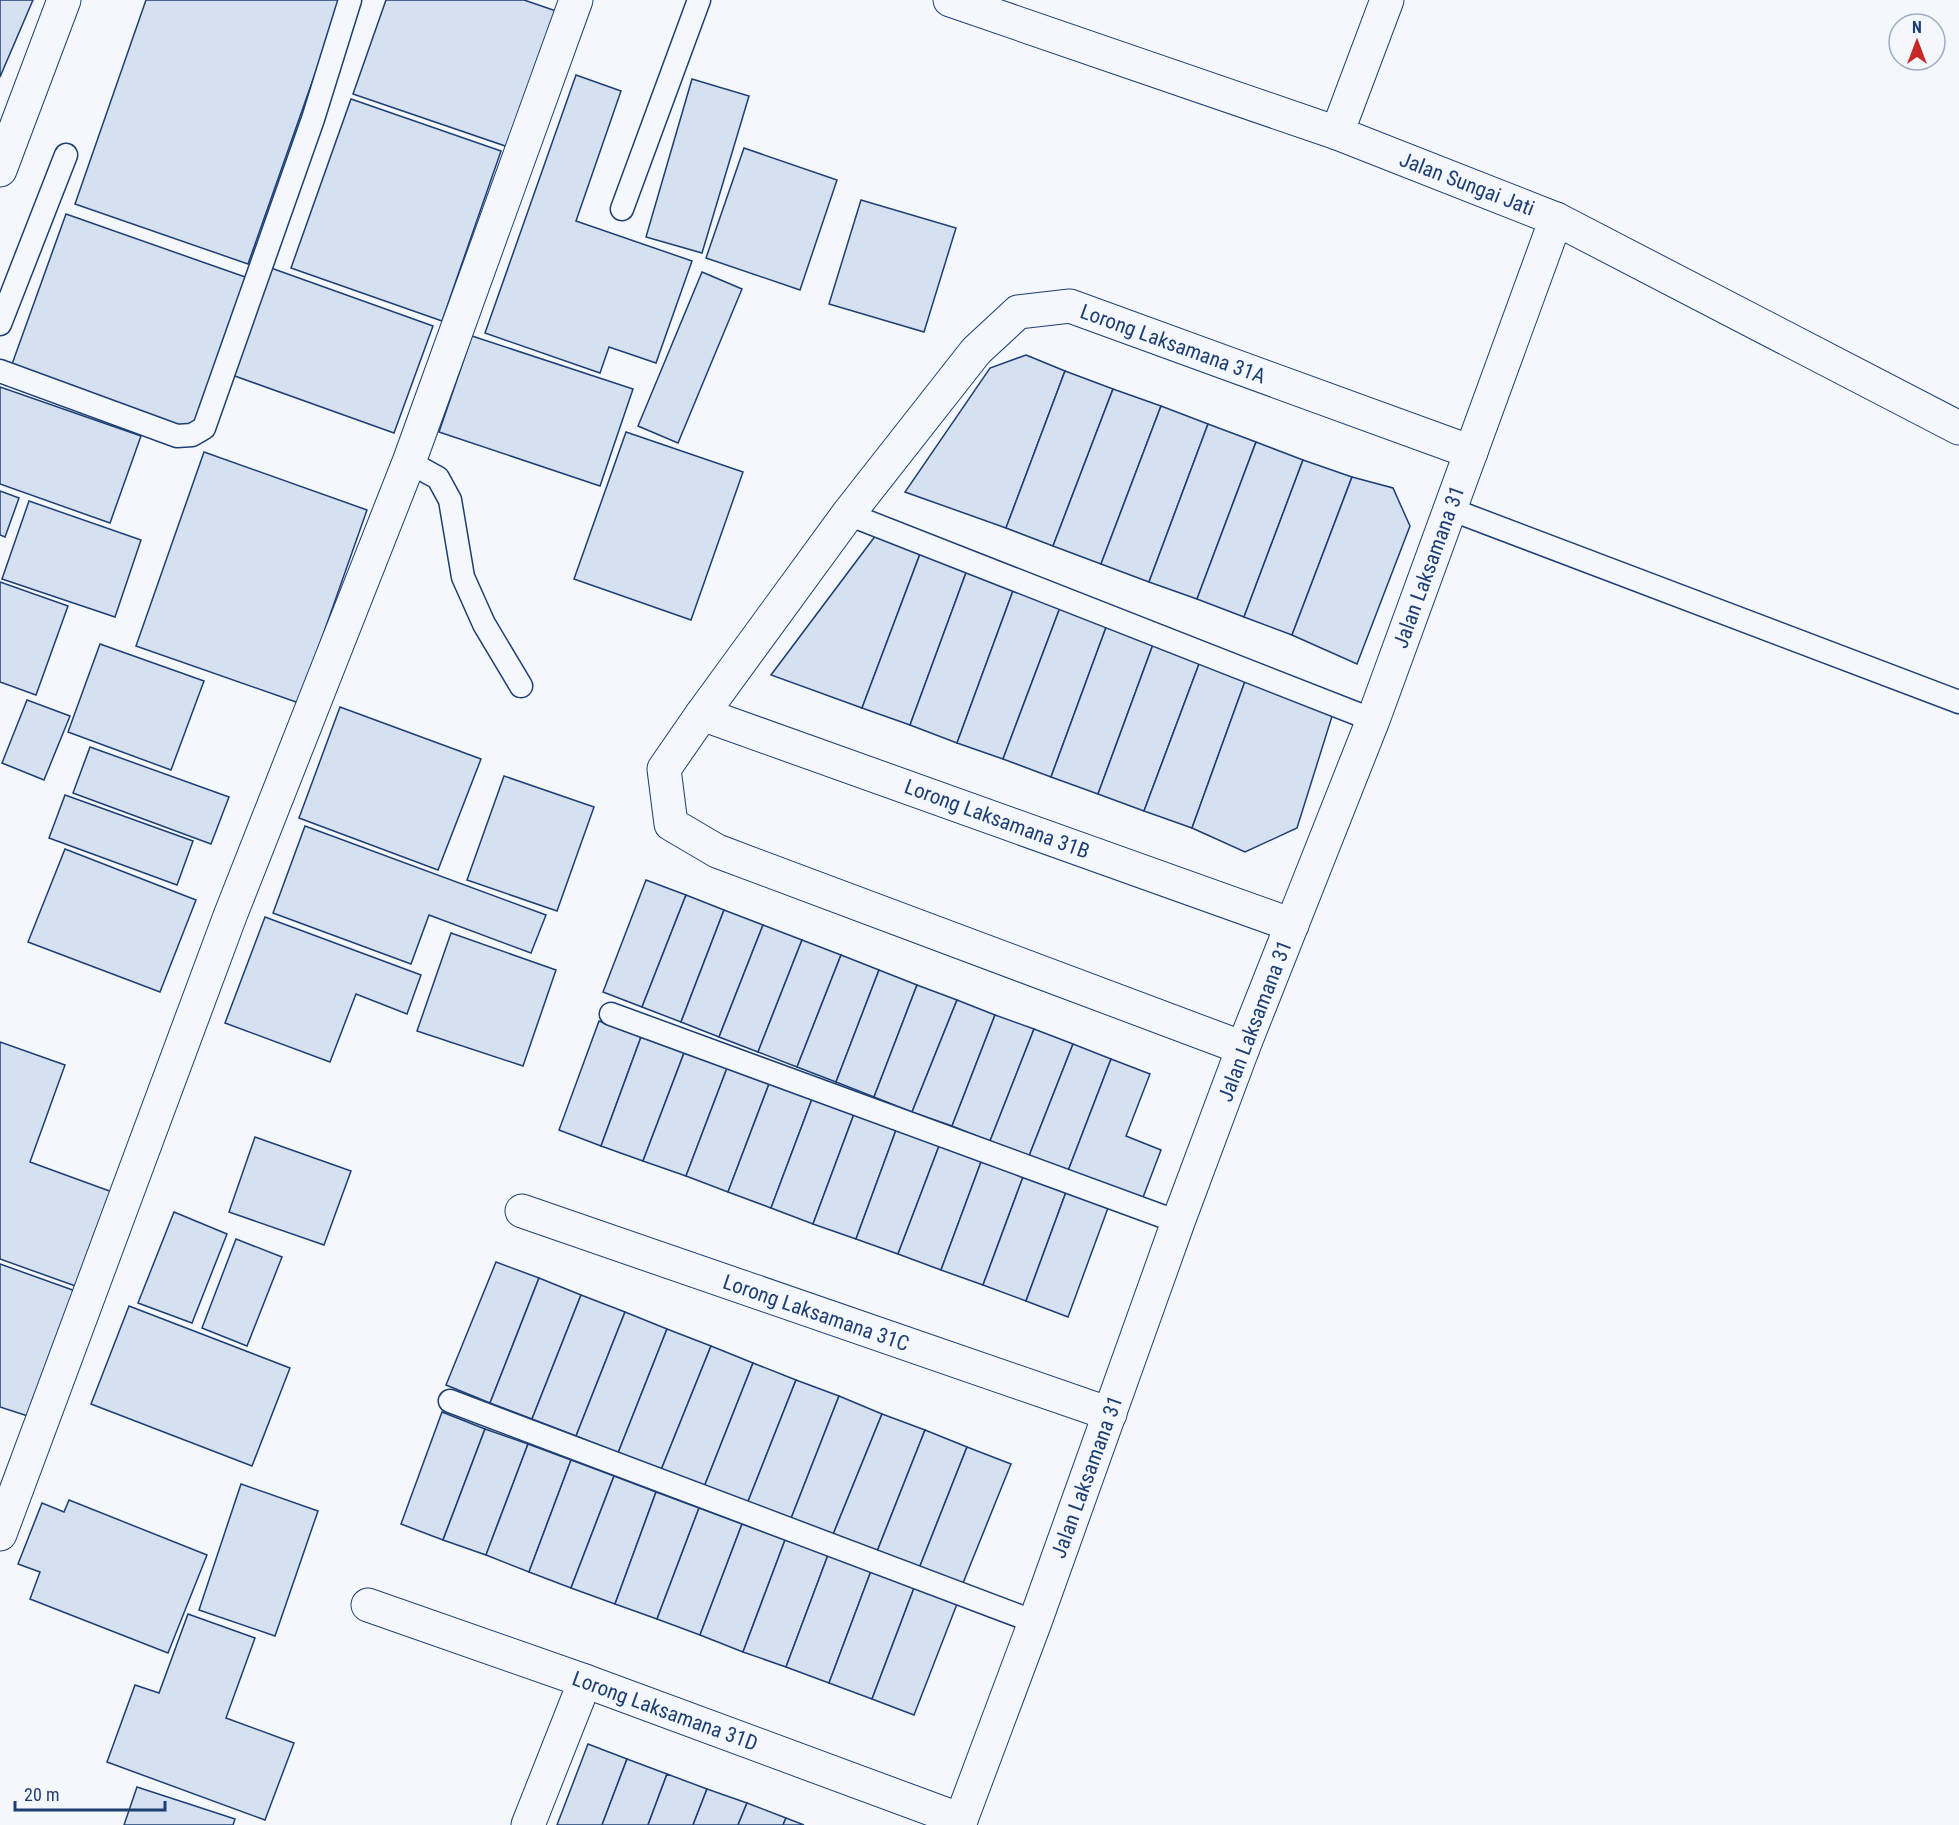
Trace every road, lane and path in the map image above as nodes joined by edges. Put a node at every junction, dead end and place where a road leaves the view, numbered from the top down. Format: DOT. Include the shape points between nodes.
graph roads {
  1 [pos="64,0"];
  2 [pos="350,0"];
  3 [pos="576,0"];
  4 [pos="699,0"];
  5 [pos="950,0"];
  6 [pos="1387,0"];
  7 [pos="1337,133"];
  8 [pos="66,155"];
  9 [pos="0,170"];
  10 [pos="622,209"];
  11 [pos="1556,219"];
  12 [pos="0,324"];
  13 [pos="0,370"];
  14 [pos="1959,428"];
  15 [pos="1471,452"];
  16 [pos="409,462"];
  17 [pos="1450,509"];
  18 [pos="848,514"];
  19 [pos="521,686"];
  20 [pos="1959,702"];
  21 [pos="702,714"];
  22 [pos="1373,720"];
  23 [pos="1292,925"];
  24 [pos="611,1014"];
  25 [pos="1244,1048"];
  26 [pos="522,1211"];
  27 [pos="1178,1222"];
  28 [pos="450,1401"];
  29 [pos="1110,1414"];
  30 [pos="0,1534"];
  31 [pos="368,1605"];
  32 [pos="1035,1622"];
  33 [pos="585,1681"];
  34 [pos="960,1823"];
  35 [pos="528,1825"];
  1 -- 9 [label="street"];
  2 -- 13 [label="lane" via="313,119 204,428 192,435 177,436"];
  3 -- 16 [label="street"];
  4 -- 10 [label="lane"];
  5 -- 7 [label="street, Jalan Sungai Jati"];
  6 -- 7 [label="street"];
  7 -- 11 [label="street, Jalan Sungai Jati"];
  8 -- 12 [label="lane"];
  11 -- 14 [label="street, Jalan Sungai Jati"];
  11 -- 15 [label="street, Jalan Laksamana 31"];
  15 -- 17 [label="street, Jalan Laksamana 31"];
  15 -- 18 [label="street, Lorong Laksamana 31A" via="1070,306 1017,312 976,351"];
  16 -- 19 [label="lane" via="438,478 450,500 463,577 484,624"];
  16 -- 30 [label="street" via="230,916"];
  17 -- 20 [label="lane"];
  17 -- 22 [label="street, Jalan Laksamana 31"];
  18 -- 21 [label="street, Lorong Laksamana 31A"];
  18 -- 22 [label="lane"];
  21 -- 23 [label="street, Lorong Laksamana 31B"];
  21 -- 25 [label="street, Lorong Laksamana 31A" via="664,769 672,824 717,851"];
  22 -- 23 [label="street, Jalan Laksamana 31"];
  23 -- 25 [label="street, Jalan Laksamana 31"];
  24 -- 27 [label="lane"];
  25 -- 27 [label="street, Jalan Laksamana 31"];
  26 -- 29 [label="street, Lorong Laksamana 31C"];
  27 -- 29 [label="street, Jalan Laksamana 31"];
  28 -- 32 [label="lane"];
  29 -- 32 [label="street, Jalan Laksamana 31"];
  31 -- 33 [label="street, Lorong Laksamana 31D"];
  32 -- 34 [label="street, Jalan Laksamana 31"];
  33 -- 34 [label="street, Lorong Laksamana 31D"];
  33 -- 35 [label="street"];
}
